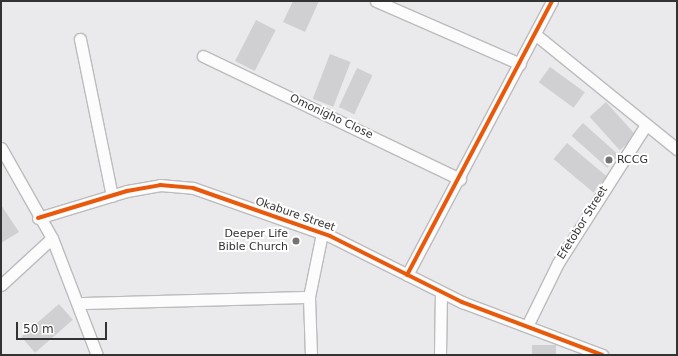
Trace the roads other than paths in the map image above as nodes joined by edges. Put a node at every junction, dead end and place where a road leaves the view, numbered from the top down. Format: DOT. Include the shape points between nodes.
graph roads {
  1 [pos="376,1"];
  2 [pos="552,1"];
  3 [pos="536,35"];
  4 [pos="80,39"];
  5 [pos="202,56"];
  6 [pos="520,64"];
  7 [pos="646,125"];
  8 [pos="1,148"];
  9 [pos="677,149"];
  10 [pos="460,179"];
  11 [pos="112,196"];
  12 [pos="38,218"];
  13 [pos="322,233"];
  14 [pos="52,238"];
  15 [pos="407,275"];
  16 [pos="1,285"];
  17 [pos="441,292"];
  18 [pos="309,297"];
  19 [pos="80,303"];
  20 [pos="527,326"];
  21 [pos="95,354"];
  22 [pos="311,355"];
  23 [pos="440,355"];
  24 [pos="602,355"];
  1 -- 6 [label="street"];
  2 -- 3 [label="street"];
  3 -- 6 [label="street"];
  3 -- 7 [label="street"];
  4 -- 11 [label="street"];
  5 -- 10 [label="street, Omonigho Close"];
  6 -- 10 [label="street"];
  7 -- 9 [label="street"];
  7 -- 20 [label="street, Efetobor Street" via="558,263"];
  8 -- 12 [label="street"];
  10 -- 15 [label="street"];
  11 -- 12 [label="street, Okabure Street"];
  11 -- 13 [label="street, Okabure Street" via="160,185 193,188"];
  12 -- 14 [label="street"];
  13 -- 15 [label="street, Okabure Street"];
  13 -- 18 [label="street"];
  14 -- 16 [label="street"];
  14 -- 19 [label="street"];
  15 -- 17 [label="street, Okabure Street"];
  17 -- 20 [label="street, Okabure Street"];
  17 -- 23 [label="street"];
  18 -- 19 [label="street"];
  18 -- 22 [label="street"];
  19 -- 21 [label="street"];
  20 -- 24 [label="street, Okabure Street"];
}
